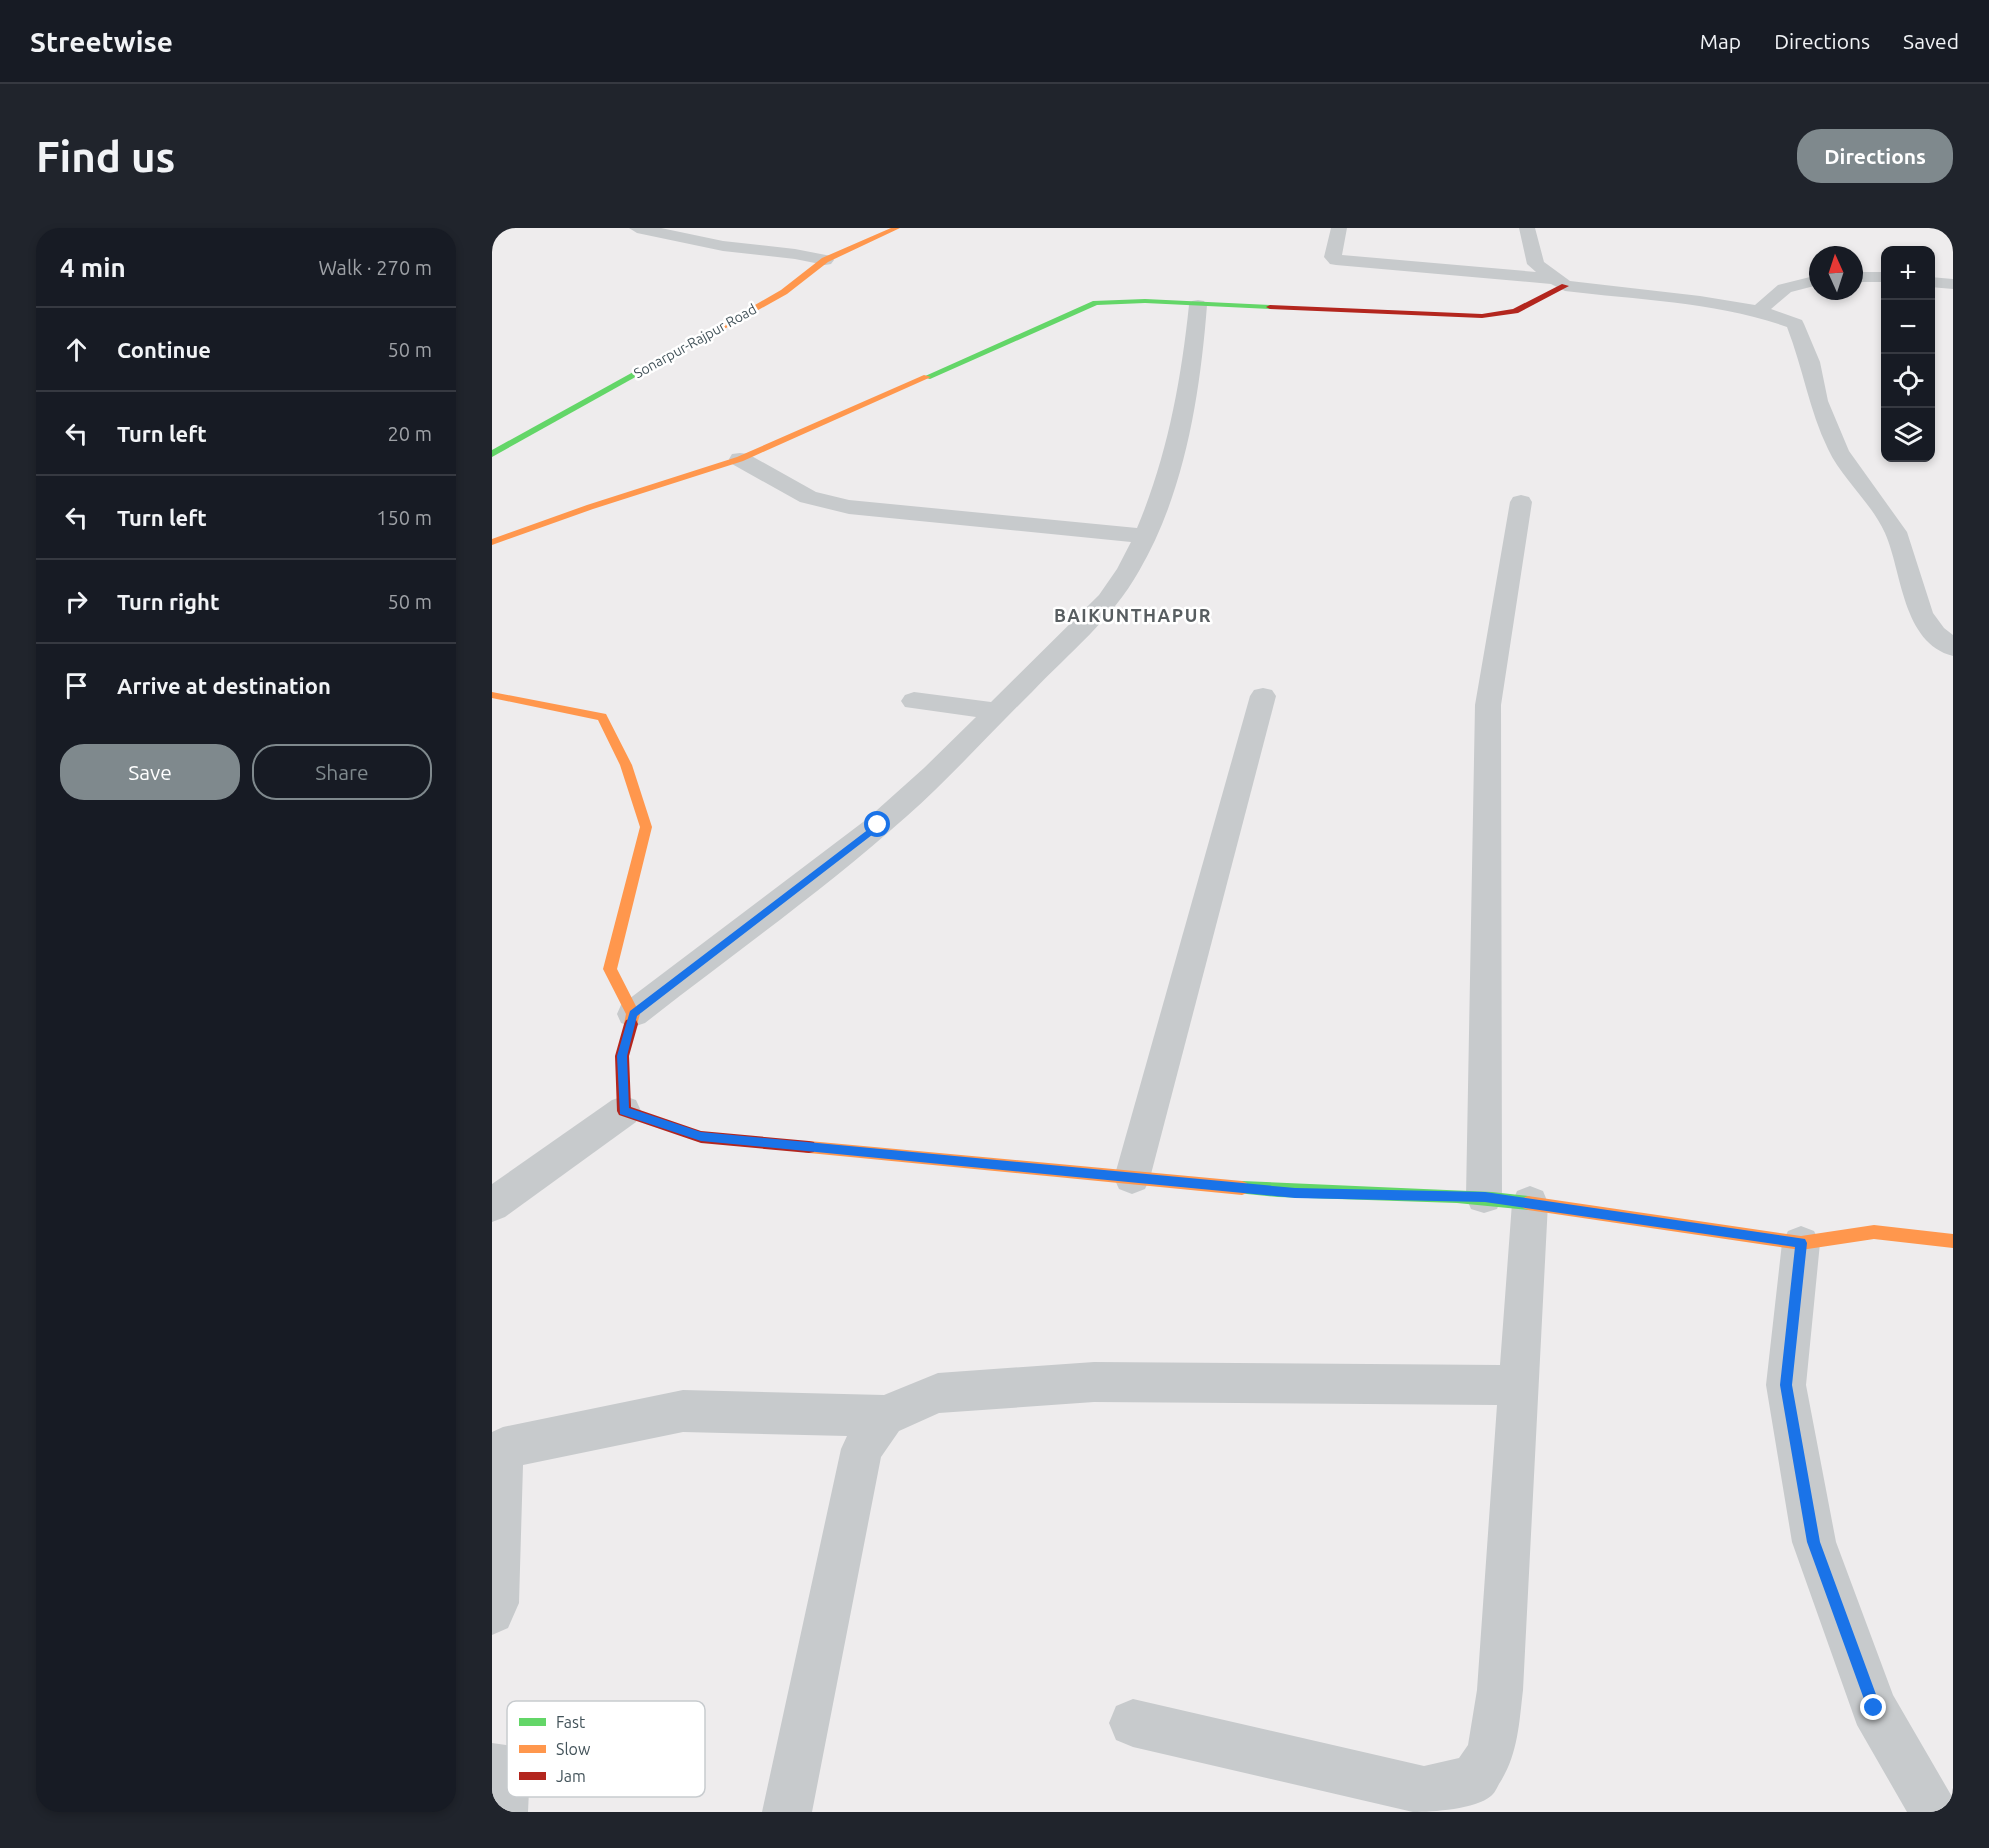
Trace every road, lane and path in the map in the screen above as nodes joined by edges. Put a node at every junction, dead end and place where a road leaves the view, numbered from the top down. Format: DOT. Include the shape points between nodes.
graph roads {
  1 [pos="637,228"];
  2 [pos="897,228"];
  3 [pos="1339,228"];
  4 [pos="1527,228"];
  5 [pos="678,232"];
  6 [pos="825,260"];
  7 [pos="1863,277"];
  8 [pos="1881,277"];
  9 [pos="1809,282"];
  10 [pos="1935,282"];
  11 [pos="1559,283"];
  12 [pos="1953,284"];
  13 [pos="1198,305"];
  14 [pos="1759,311"];
  15 [pos="492,454"];
  16 [pos="740,459"];
  17 [pos="1521,502"];
  18 [pos="1145,536"];
  19 [pos="492,542"];
  20 [pos="1953,648"];
  21 [pos="492,695"];
  22 [pos="1263,696"];
  23 [pos="914,701"];
  24 [pos="998,711"];
  25 [pos="633,1014"];
  26 [pos="624,1111"];
  27 [pos="1132,1178"];
  28 [pos="1485,1197"];
  29 [pos="1530,1203"];
  30 [pos="492,1205"];
  31 [pos="1953,1241"];
  32 [pos="1801,1243"];
  33 [pos="1519,1385"];
  34 [pos="884,1416"];
  35 [pos="492,1612"];
  36 [pos="1133,1723"];
  37 [pos="492,1767"];
  38 [pos="503,1812"];
  39 [pos="787,1812"];
  40 [pos="1934,1812"];
  1 -- 5 [label="street"];
  2 -- 6 [label="street, Sonarpur-Rajpur Road"];
  3 -- 11 [label="street" via="1333,257 1336,260"];
  4 -- 11 [label="street" via="1536,264"];
  5 -- 6 [label="street" via="723,246"];
  6 -- 15 [label="street, Sonarpur-Rajpur Road" via="784,292"];
  7 -- 8 [label="street"];
  9 -- 14 [label="street" via="1776,292"];
  10 -- 12 [label="street"];
  11 -- 13 [label="street" via="1515,311 1482,316"];
  11 -- 14 [label="street"];
  13 -- 16 [label="street" via="1118,301 1087,306"];
  13 -- 18 [label="street" via="1195,352 1181,425"];
  14 -- 20 [label="street" via="1795,324 1810,362 1818,401 1839,452 1896,532 1921,613 1935,633"];
  16 -- 18 [label="street" via="808,497 849,507"];
  16 -- 19 [label="street"];
  17 -- 28 [label="street" via="1488,705"];
  18 -- 24 [label="street" via="1128,571 1102,606"];
  21 -- 25 [label="street" via="602,717 626,765 646,827 610,969"];
  22 -- 27 [label="street"];
  23 -- 24 [label="street"];
  24 -- 25 [label="street" via="945,767 878,825"];
  25 -- 26 [label="street" via="622,1056"];
  26 -- 27 [label="street" via="701,1137"];
  26 -- 30 [label="street"];
  27 -- 28 [label="street" via="1295,1193"];
  28 -- 29 [label="street"];
  29 -- 32 [label="street"];
  29 -- 33 [label="street"];
  31 -- 32 [label="street" via="1874,1232"];
  32 -- 40 [label="street" via="1786,1385 1814,1542 1874,1708"];
  33 -- 34 [label="street" via="1094,1382 939,1393"];
  33 -- 36 [label="street" via="1500,1690 1491,1753 1474,1779 1424,1790"];
  34 -- 35 [label="street" via="684,1411 503,1448 496,1603"];
  34 -- 39 [label="street" via="862,1449"];
  37 -- 38 [label="street" via="506,1769"];
}
